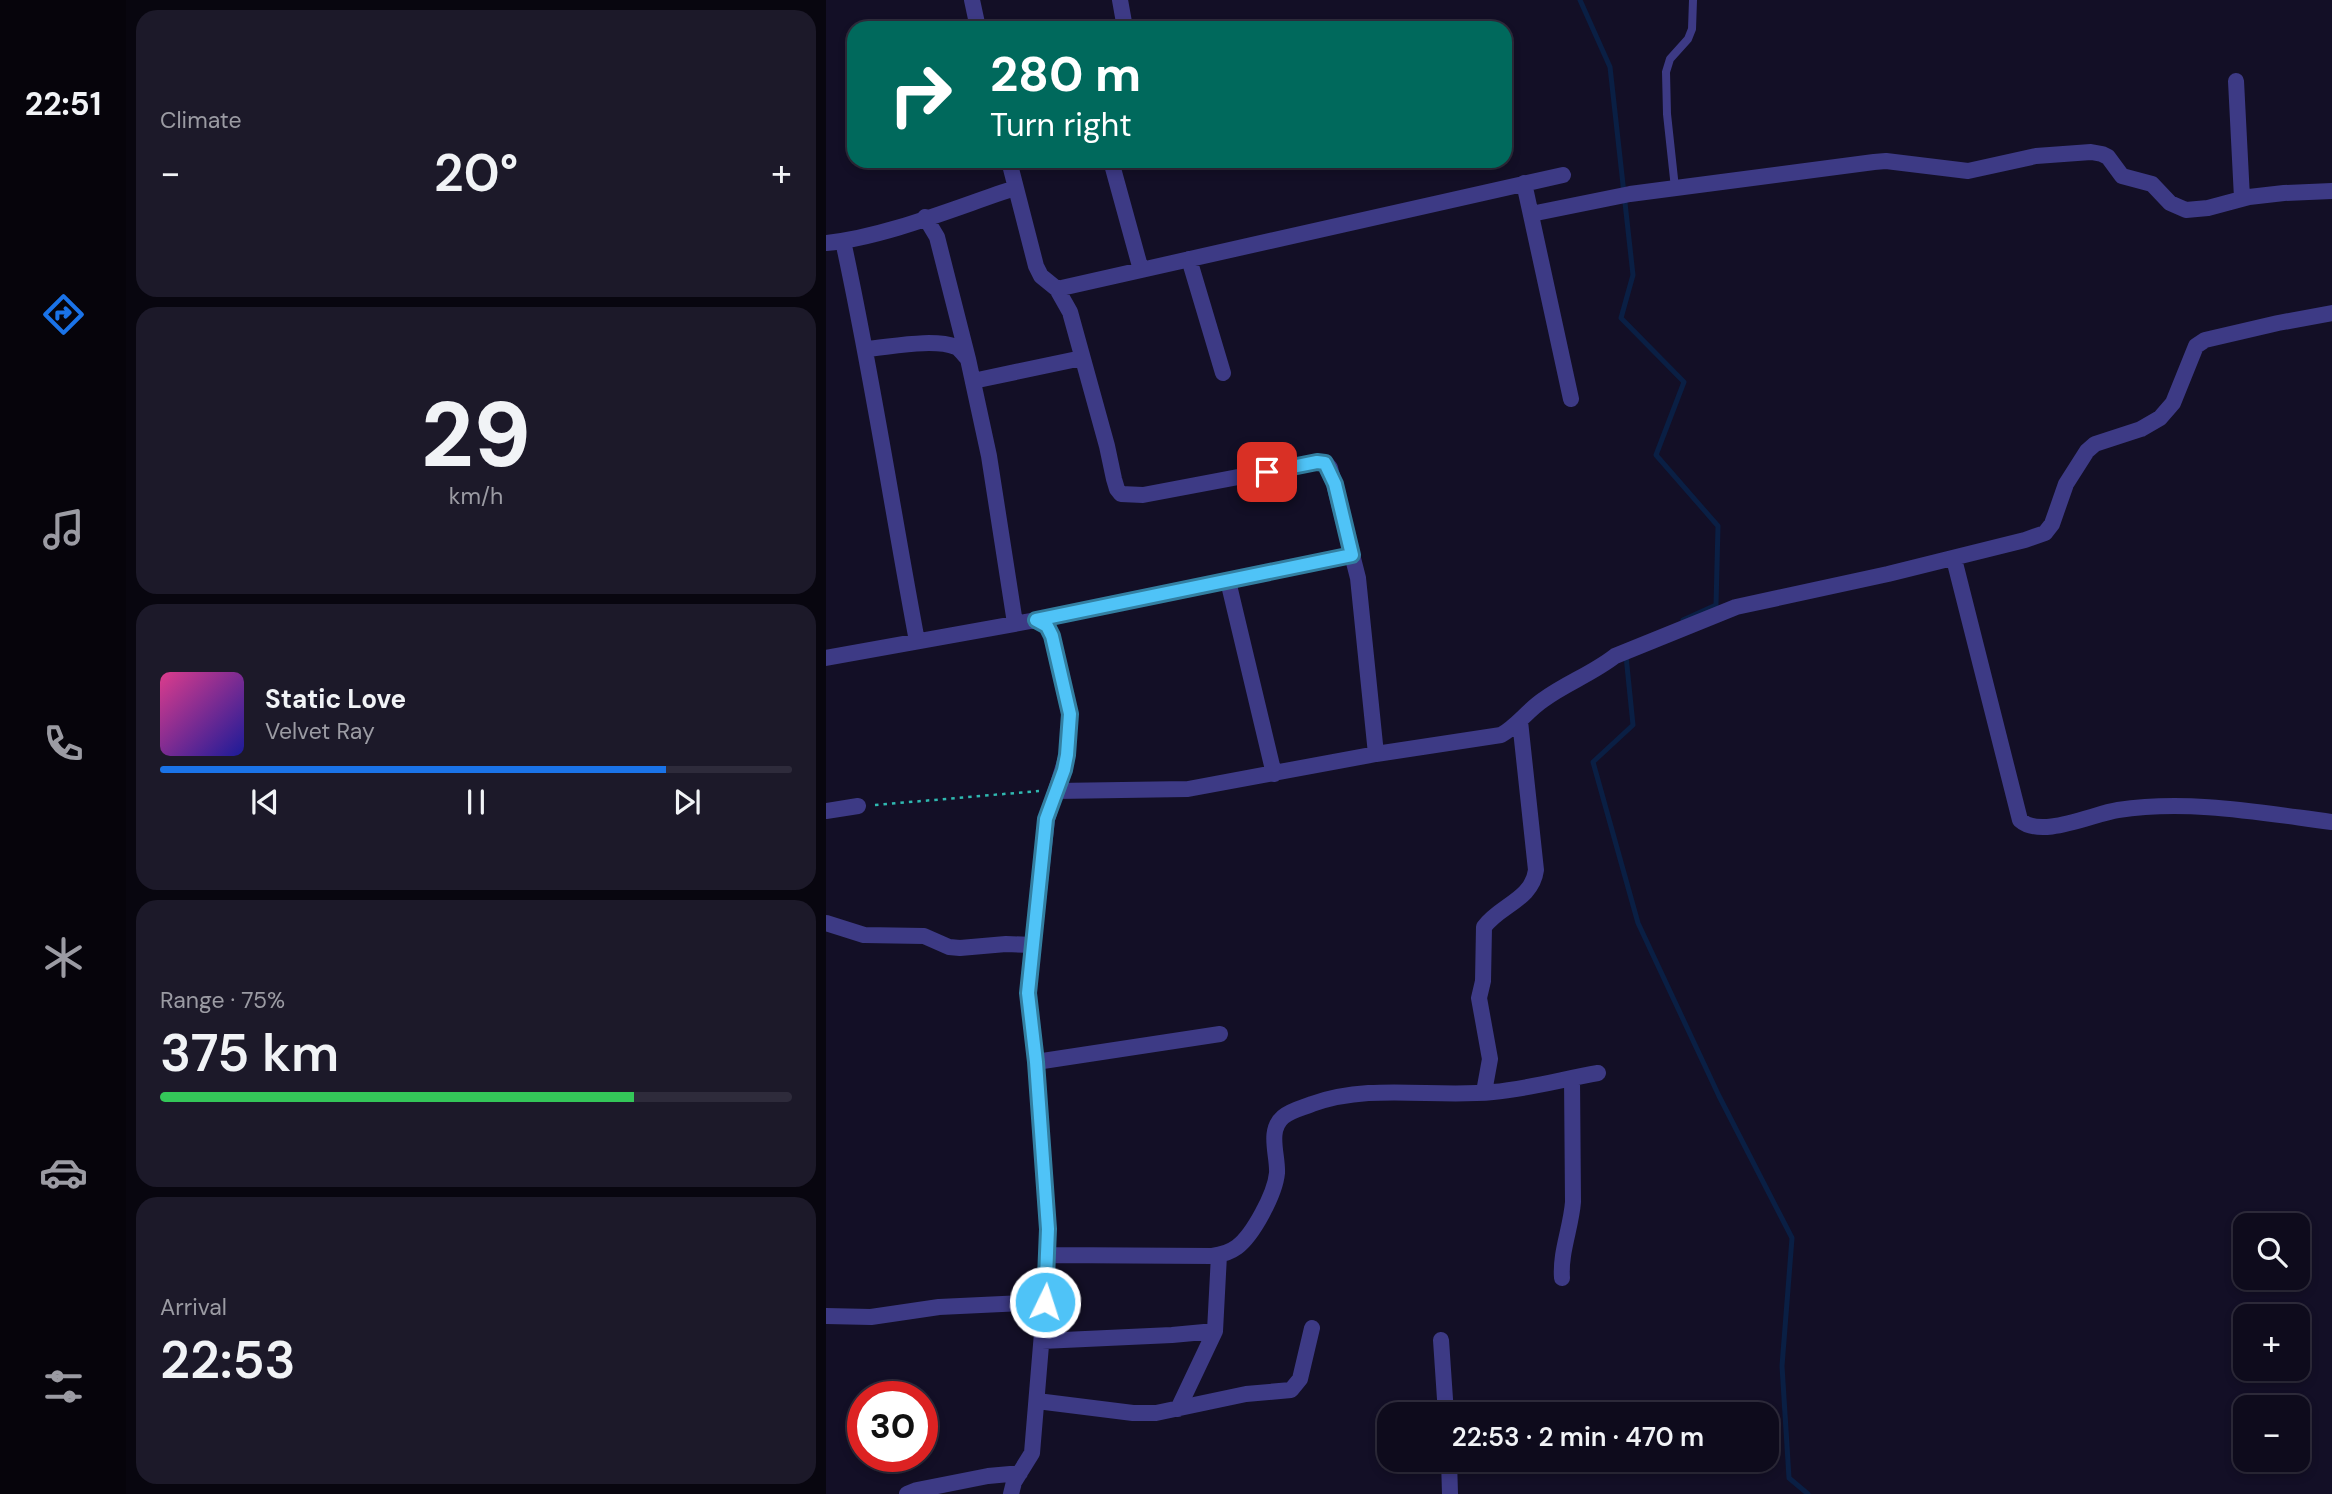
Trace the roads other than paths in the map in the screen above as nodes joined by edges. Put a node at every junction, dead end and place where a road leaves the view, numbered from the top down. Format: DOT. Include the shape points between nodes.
graph roads {
  1 [pos="972,0"];
  2 [pos="1120,0"];
  3 [pos="1693,0"];
  4 [pos="976,21"];
  5 [pos="1124,21"];
  6 [pos="2235,80"];
  7 [pos="1011,168"];
  8 [pos="1113,168"];
  9 [pos="1563,174"];
  10 [pos="1524,183"];
  11 [pos="1015,188"];
  12 [pos="1675,188"];
  13 [pos="2332,191"];
  14 [pos="2242,198"];
  15 [pos="1531,214"];
  16 [pos="925,217"];
  17 [pos="843,241"];
  18 [pos="826,243"];
  19 [pos="1189,259"];
  20 [pos="1141,270"];
  21 [pos="1057,289"];
  22 [pos="2332,313"];
  23 [pos="866,349"];
  24 [pos="1082,358"];
  25 [pos="968,359"];
  26 [pos="1223,373"];
  27 [pos="973,380"];
  28 [pos="1571,399"];
  29 [pos="1352,555"];
  30 [pos="1954,559"];
  31 [pos="1228,581"];
  32 [pos="1036,620"];
  33 [pos="1015,623"];
  34 [pos="918,641"];
  35 [pos="826,658"];
  36 [pos="1520,720"];
  37 [pos="1376,754"];
  38 [pos="1274,774"];
  39 [pos="1056,791"];
  40 [pos="858,807"];
  41 [pos="826,811"];
  42 [pos="2332,822"];
  43 [pos="826,923"];
  44 [pos="1033,945"];
  45 [pos="1220,1034"];
  46 [pos="1036,1062"];
  47 [pos="1598,1073"];
  48 [pos="1572,1077"];
  49 [pos="1484,1092"];
  50 [pos="1048,1255"];
  51 [pos="1219,1255"];
  52 [pos="1562,1278"];
  53 [pos="1045,1302"];
  54 [pos="826,1316"];
  55 [pos="1312,1328"];
  56 [pos="1215,1331"];
  57 [pos="1441,1340"];
  58 [pos="1042,1341"];
  59 [pos="1037,1401"];
  60 [pos="1445,1402"];
  61 [pos="1178,1409"];
  62 [pos="1449,1472"];
  63 [pos="1020,1473"];
  64 [pos="907,1494"];
  65 [pos="1010,1494"];
  66 [pos="1450,1494"];
  1 -- 4 [label="street"];
  2 -- 5 [label="street"];
  3 -- 12 [label="lane" via="1692,29 1666,72"];
  6 -- 14 [label="street"];
  7 -- 11 [label="street"];
  8 -- 20 [label="street"];
  9 -- 10 [label="street"];
  10 -- 15 [label="street"];
  10 -- 19 [label="street"];
  11 -- 16 [label="street"];
  11 -- 21 [label="street" via="1036,265"];
  12 -- 14 [label="street" via="1874,162 1968,171 2036,156 2091,152 2108,157 2122,176 2152,184 2176,208 2195,210"];
  12 -- 15 [label="street"];
  13 -- 14 [label="street"];
  15 -- 28 [label="street"];
  16 -- 17 [label="street"];
  16 -- 25 [label="street" via="937,237"];
  17 -- 18 [label="street"];
  17 -- 23 [label="street"];
  19 -- 20 [label="street"];
  19 -- 26 [label="street"];
  20 -- 21 [label="street"];
  21 -- 24 [label="street" via="1070,312"];
  22 -- 30 [label="street" via="2205,340 2196,346 2173,403 2160,418 2087,451 2066,484 2045,533"];
  23 -- 25 [label="street" via="946,345 959,348"];
  23 -- 34 [label="street"];
  24 -- 27 [label="street"];
  24 -- 29 [label="street" via="1122,494 1143,495 1325,463 1335,484"];
  25 -- 27 [label="street"];
  27 -- 33 [label="street"];
  29 -- 31 [label="street"];
  29 -- 37 [label="street"];
  30 -- 36 [label="street" via="1736,607 1615,656 1546,698"];
  30 -- 42 [label="street" via="2020,820 2027,826 2049,827 2116,810 2175,807"];
  31 -- 32 [label="street"];
  31 -- 38 [label="street"];
  32 -- 33 [label="street"];
  32 -- 39 [label="street" via="1047,626 1052,636 1070,714 1067,755"];
  33 -- 34 [label="street"];
  34 -- 35 [label="street"];
  36 -- 37 [label="street" via="1501,735"];
  36 -- 49 [label="street" via="1536,870 1528,890 1484,927 1479,998 1490,1059"];
  37 -- 38 [label="street"];
  38 -- 39 [label="street" via="1188,789"];
  39 -- 44 [label="street" via="1046,819"];
  40 -- 41 [label="street"];
  43 -- 44 [label="street" via="864,935 924,936 948,947"];
  44 -- 46 [label="street" via="1028,993"];
  45 -- 46 [label="street"];
  46 -- 50 [label="street"];
  47 -- 48 [label="street"];
  48 -- 49 [label="street"];
  48 -- 52 [label="street" via="1573,1202"];
  49 -- 51 [label="street" via="1347,1094 1283,1117 1274,1134 1277,1169 1273,1189 1244,1241"];
  50 -- 51 [label="street"];
  50 -- 53 [label="street"];
  51 -- 56 [label="street"];
  53 -- 54 [label="street" via="939,1307 871,1317"];
  53 -- 58 [label="street"];
  55 -- 61 [label="street" via="1300,1378 1291,1390"];
  56 -- 58 [label="street"];
  56 -- 61 [label="street"];
  57 -- 60 [label="street"];
  58 -- 59 [label="street"];
  59 -- 61 [label="street" via="1133,1413"];
  59 -- 63 [label="street" via="1032,1453"];
  62 -- 66 [label="street"];
  63 -- 64 [label="street"];
  63 -- 65 [label="street"];
}
